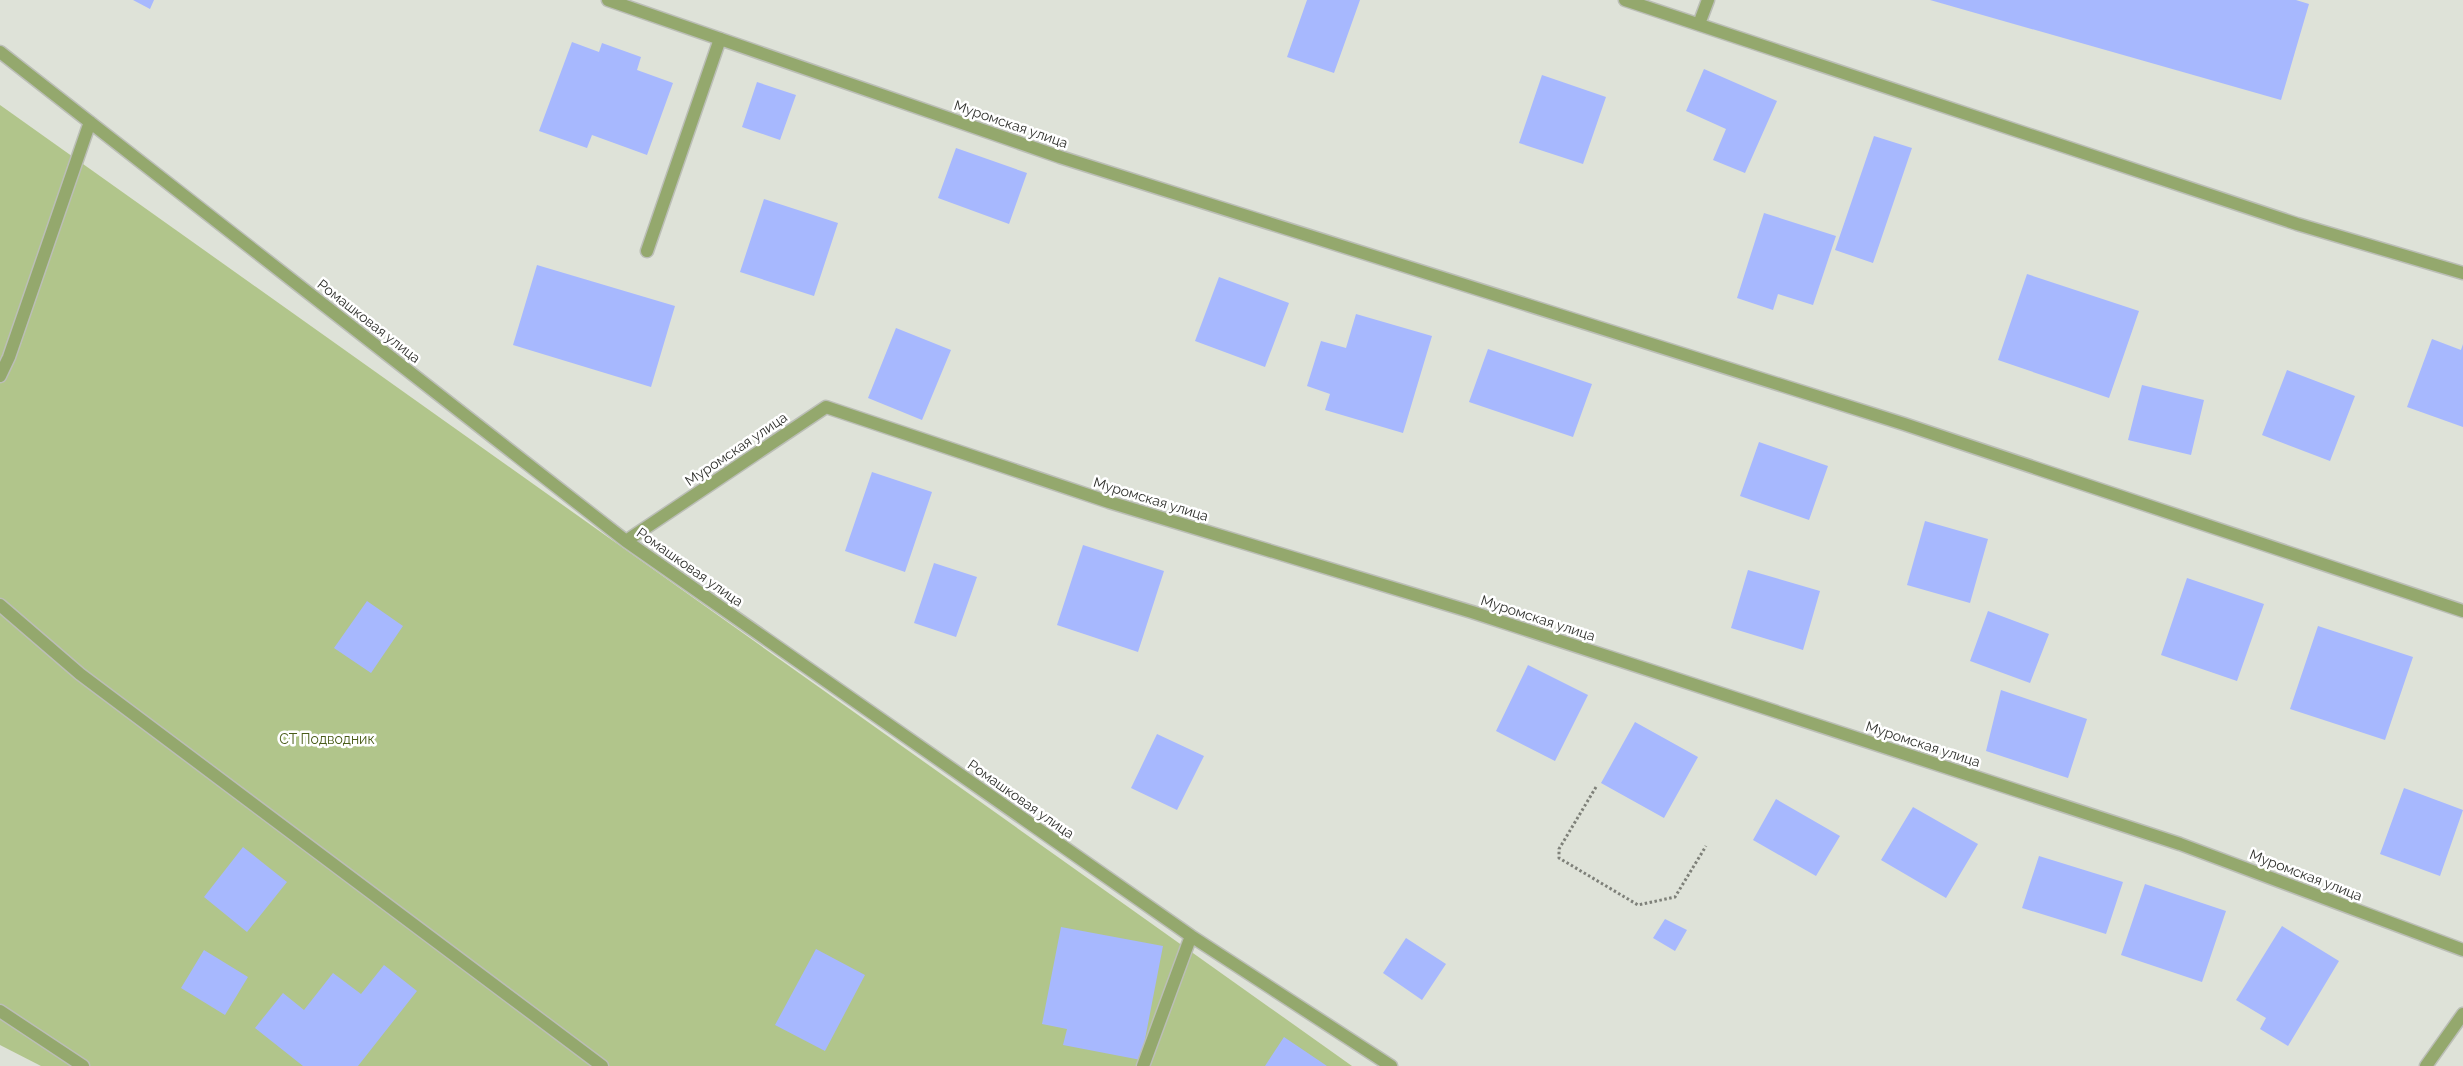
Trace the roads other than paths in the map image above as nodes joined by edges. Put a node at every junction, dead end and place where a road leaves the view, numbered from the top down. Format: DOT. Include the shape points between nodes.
graph roads {
  1 [pos="608,0"];
  2 [pos="1625,0"];
  3 [pos="1708,0"];
  4 [pos="1699,24"];
  5 [pos="720,39"];
  6 [pos="0,52"];
  7 [pos="90,122"];
  8 [pos="647,251"];
  9 [pos="2463,273"];
  10 [pos="0,376"];
  11 [pos="626,541"];
  12 [pos="0,605"];
  13 [pos="2463,611"];
  14 [pos="1191,936"];
  15 [pos="2463,950"];
  16 [pos="0,1011"];
  17 [pos="2463,1014"];
  18 [pos="83,1066"];
  19 [pos="602,1066"];
  20 [pos="1143,1066"];
  21 [pos="1391,1066"];
  22 [pos="2426,1066"];
  1 -- 5 [label="street, Муромская улица"];
  2 -- 4 [label="street"];
  3 -- 4 [label="street"];
  4 -- 9 [label="street" via="2297,224"];
  5 -- 8 [label="street"];
  5 -- 13 [label="street, Муромская улица" via="1060,157 1904,424"];
  6 -- 7 [label="street, Ромашковая улица"];
  7 -- 10 [label="street"];
  7 -- 11 [label="street, Ромашковая улица"];
  11 -- 14 [label="street, Ромашковая улица"];
  11 -- 15 [label="street, Муромская улица" via="826,407 1109,502 1472,612 2171,841"];
  12 -- 19 [label="street" via="80,674"];
  14 -- 20 [label="street"];
  14 -- 21 [label="street, Ромашковая улица"];
  16 -- 18 [label="street"];
  17 -- 22 [label="street"];
}
